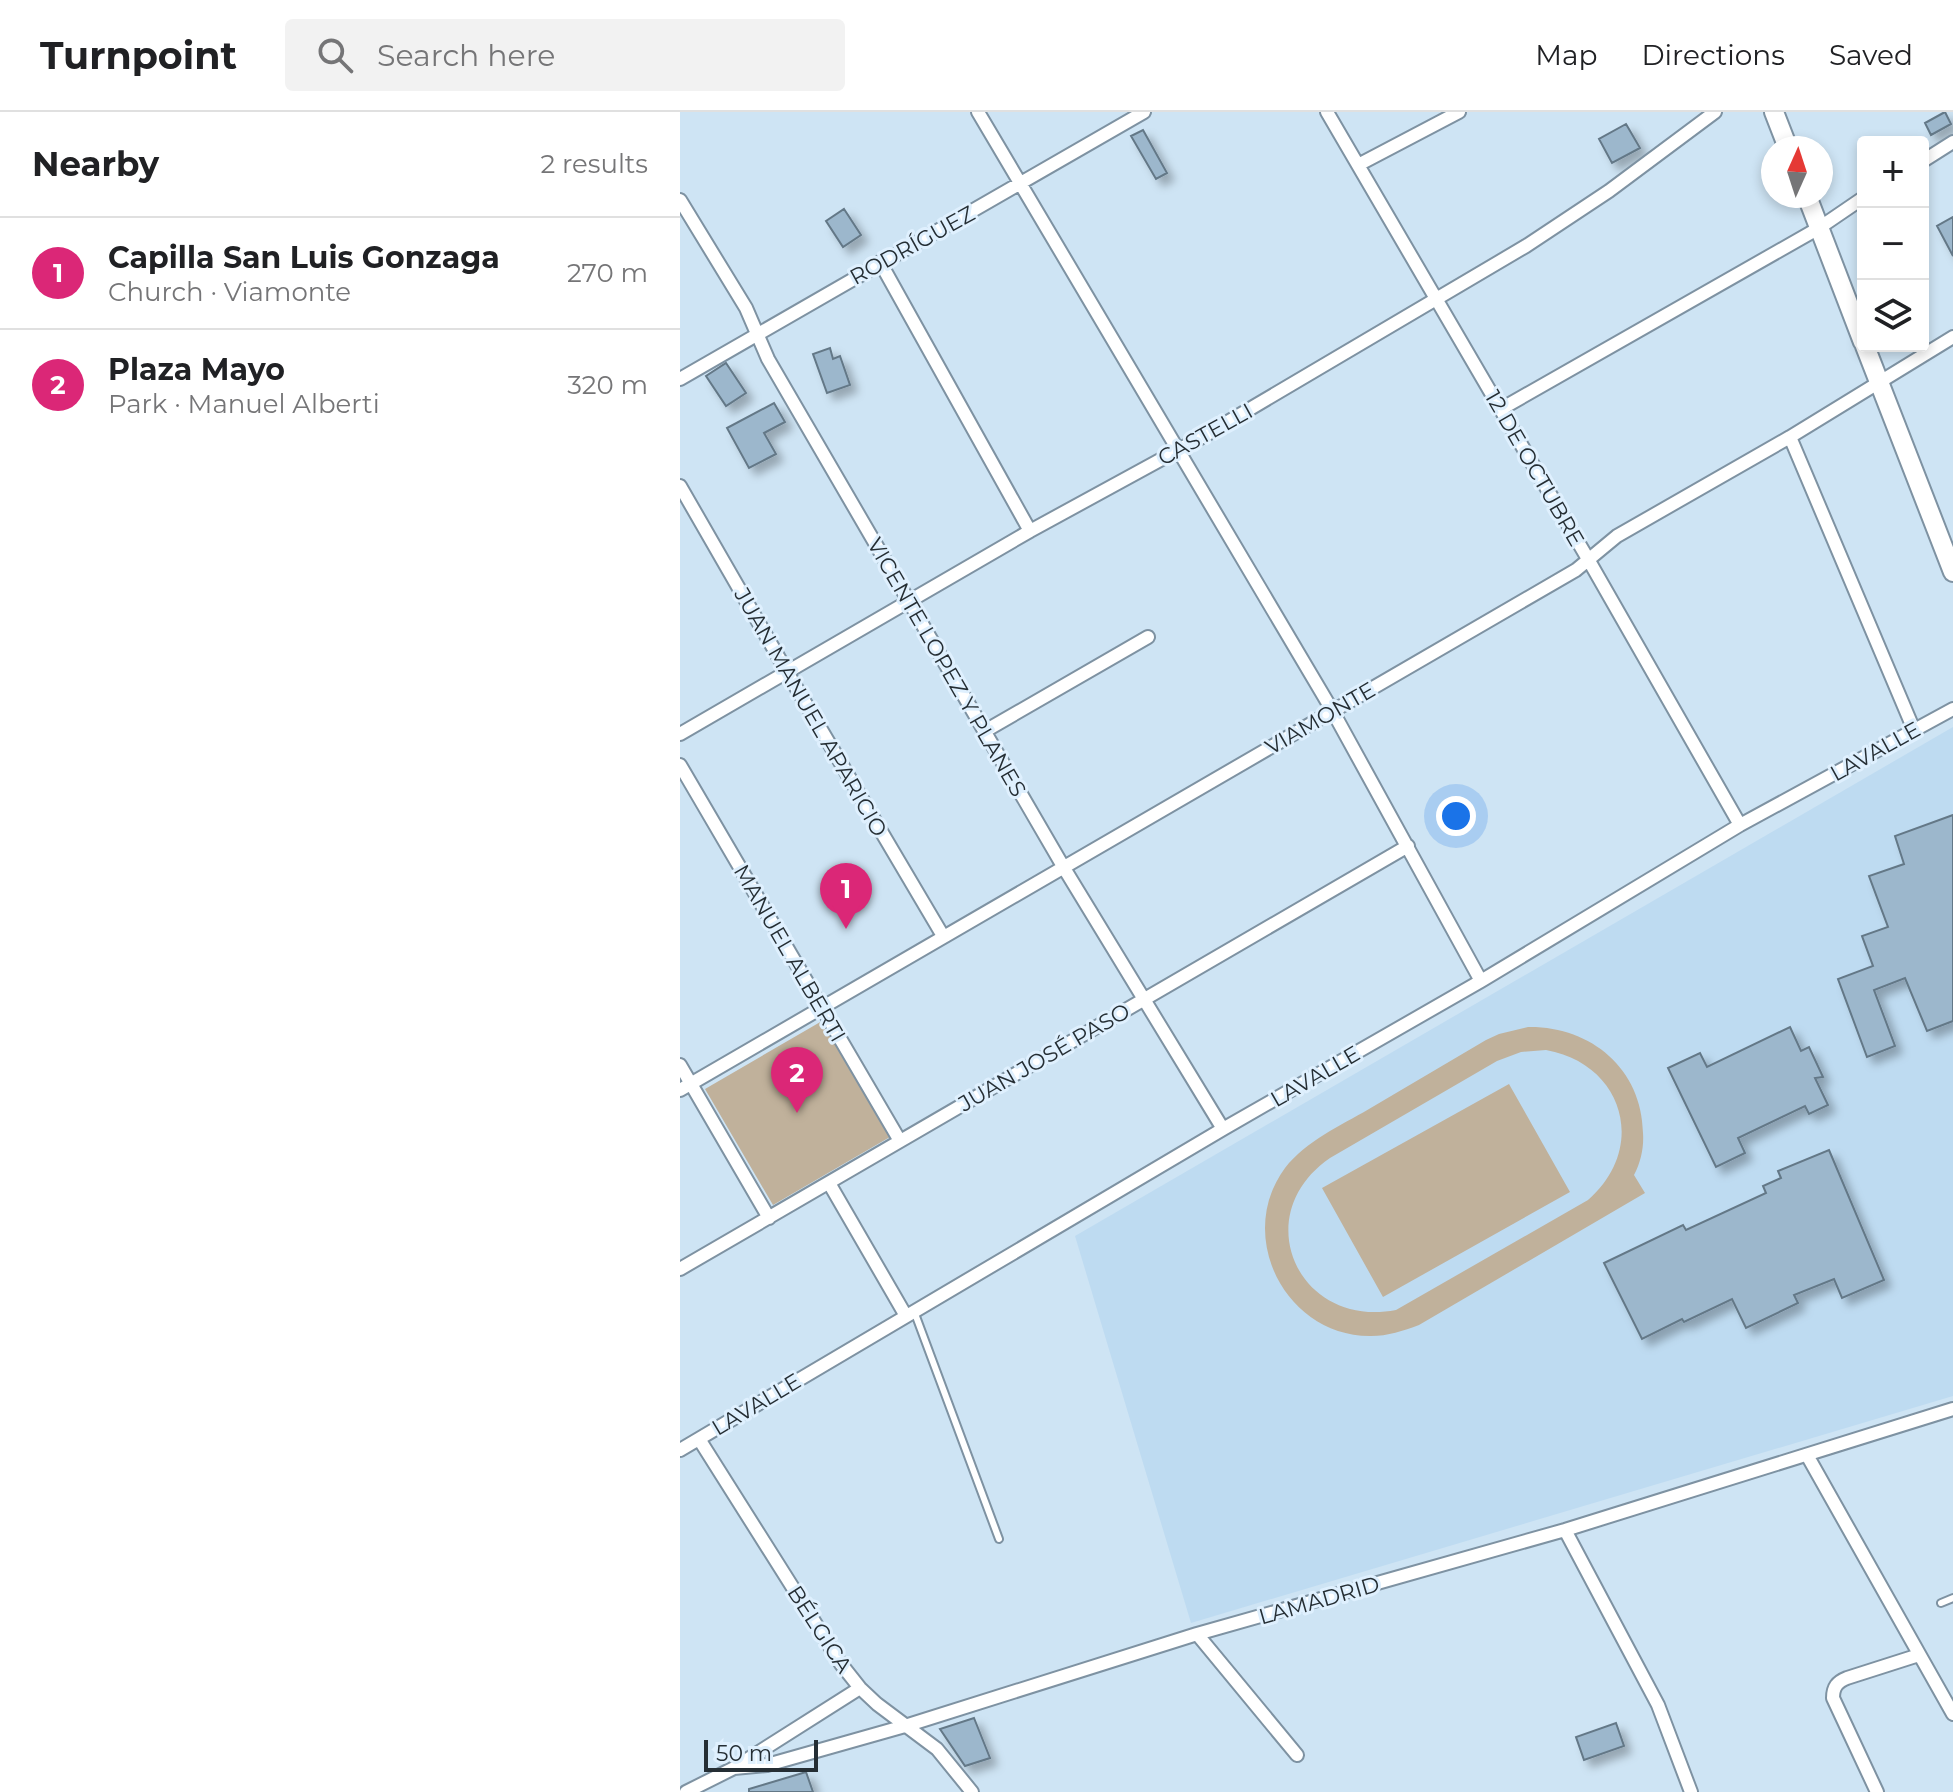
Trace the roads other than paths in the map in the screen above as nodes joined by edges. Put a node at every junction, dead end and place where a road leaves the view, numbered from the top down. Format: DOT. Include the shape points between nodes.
graph roads {
  1 [pos="978,112"];
  2 [pos="1144,112"];
  3 [pos="1327,112"];
  4 [pos="1459,112"];
  5 [pos="1715,112"];
  6 [pos="1774,112"];
  7 [pos="1783,136"];
  8 [pos="1953,142"];
  9 [pos="1929,157"];
  10 [pos="1358,165"];
  11 [pos="1021,183"];
  12 [pos="680,200"];
  13 [pos="1857,202"];
  14 [pos="1812,208"];
  15 [pos="1819,228"];
  16 [pos="880,262"];
  17 [pos="1436,299"];
  18 [pos="1857,326"];
  19 [pos="756,333"];
  20 [pos="1953,337"];
  21 [pos="1867,352"];
  22 [pos="680,379"];
  23 [pos="1879,382"];
  24 [pos="1501,409"];
  25 [pos="1790,437"];
  26 [pos="1176,451"];
  27 [pos="680,486"];
  28 [pos="1030,531"];
  29 [pos="1588,559"];
  30 [pos="1953,572"];
  31 [pos="909,601"];
  32 [pos="1148,637"];
  33 [pos="787,672"];
  34 [pos="1953,709"];
  35 [pos="1332,710"];
  36 [pos="1914,730"];
  37 [pos="985,731"];
  38 [pos="680,734"];
  39 [pos="680,765"];
  40 [pos="1740,825"];
  41 [pos="1408,846"];
  42 [pos="1064,868"];
  43 [pos="943,936"];
  44 [pos="1481,981"];
  45 [pos="1144,999"];
  46 [pos="821,1008"];
  47 [pos="680,1065"];
  48 [pos="686,1087"];
  49 [pos="1223,1129"];
  50 [pos="900,1141"];
  51 [pos="829,1183"];
  52 [pos="769,1218"];
  53 [pos="680,1269"];
  54 [pos="910,1313"];
  55 [pos="1953,1409"];
  56 [pos="699,1439"];
  57 [pos="680,1450"];
  58 [pos="1807,1455"];
  59 [pos="1565,1530"];
  60 [pos="999,1539"];
  61 [pos="1953,1598"];
  62 [pos="1941,1603"];
  63 [pos="1197,1634"];
  64 [pos="1919,1655"];
  65 [pos="860,1688"];
  66 [pos="1953,1714"];
  67 [pos="905,1726"];
  68 [pos="1297,1755"];
  69 [pos="734,1768"];
  70 [pos="686,1792"];
  71 [pos="972,1792"];
  72 [pos="1691,1792"];
  73 [pos="1877,1792"];
  1 -- 11 [label="street"];
  2 -- 11 [label="street, RODRÍGUEZ"];
  3 -- 10 [label="street, 12 DE OCTUBRE"];
  4 -- 10 [label="street"];
  5 -- 17 [label="street, CASTELLI" via="1609,191"];
  6 -- 7 [label="main road"];
  8 -- 9 [label="street"];
  10 -- 17 [label="street, 12 DE OCTUBRE"];
  11 -- 16 [label="street, RODRÍGUEZ"];
  11 -- 26 [label="street"];
  12 -- 19 [label="street, VICENTE LOPEZ Y PLANES"];
  13 -- 15 [label="street"];
  14 -- 15 [label="main road"];
  15 -- 18 [label="main road"];
  15 -- 24 [label="street"];
  16 -- 19 [label="street, RODRÍGUEZ"];
  16 -- 28 [label="street"];
  17 -- 24 [label="street, 12 DE OCTUBRE"];
  17 -- 26 [label="street, CASTELLI"];
  19 -- 22 [label="street, RODRÍGUEZ"];
  19 -- 31 [label="street, VICENTE LOPEZ Y PLANES"];
  20 -- 23 [label="street, VIAMONTE"];
  21 -- 23 [label="main road"];
  23 -- 25 [label="street, VIAMONTE"];
  23 -- 30 [label="main road"];
  24 -- 29 [label="street, 12 DE OCTUBRE"];
  25 -- 29 [label="street, VIAMONTE" via="1617,536"];
  25 -- 36 [label="street"];
  26 -- 28 [label="street, CASTELLI"];
  26 -- 35 [label="street"];
  27 -- 33 [label="street, JUAN MANUEL APARICIO"];
  28 -- 31 [label="street, CASTELLI"];
  29 -- 35 [label="street, VIAMONTE"];
  29 -- 40 [label="street, 12 DE OCTUBRE"];
  31 -- 33 [label="street, CASTELLI"];
  31 -- 37 [label="street, VICENTE LOPEZ Y PLANES"];
  32 -- 37 [label="street"];
  33 -- 38 [label="street, CASTELLI"];
  33 -- 43 [label="street, JUAN MANUEL APARICIO"];
  34 -- 36 [label="street, LAVALLE"];
  35 -- 41 [label="street"];
  35 -- 42 [label="street, VIAMONTE"];
  36 -- 40 [label="street, LAVALLE"];
  37 -- 42 [label="street, VICENTE LOPEZ Y PLANES"];
  39 -- 46 [label="street, MANUEL ALBERTI"];
  40 -- 44 [label="street, LAVALLE"];
  41 -- 44 [label="street"];
  41 -- 45 [label="street, JUAN JOSÉ PASO"];
  42 -- 43 [label="street, VIAMONTE"];
  42 -- 45 [label="street, VICENTE LOPEZ Y PLANES"];
  43 -- 46 [label="street, VIAMONTE"];
  44 -- 49 [label="street, LAVALLE"];
  45 -- 49 [label="street, VICENTE LOPEZ Y PLANES"];
  45 -- 50 [label="street, JUAN JOSÉ PASO"];
  46 -- 48 [label="street, VIAMONTE"];
  46 -- 50 [label="street, MANUEL ALBERTI"];
  47 -- 48 [label="street"];
  48 -- 52 [label="street"];
  49 -- 54 [label="street, LAVALLE"];
  50 -- 51 [label="street, JUAN JOSÉ PASO"];
  51 -- 52 [label="street, JUAN JOSÉ PASO"];
  51 -- 54 [label="street"];
  52 -- 53 [label="street, JUAN JOSÉ PASO"];
  54 -- 56 [label="street, LAVALLE"];
  54 -- 60 [label="lane"];
  55 -- 58 [label="street, LAMADRID"];
  56 -- 57 [label="street, LAVALLE"];
  56 -- 65 [label="street, BÉLGICA"];
  58 -- 59 [label="street, LAMADRID"];
  58 -- 64 [label="street"];
  59 -- 63 [label="street, LAMADRID"];
  59 -- 72 [label="street" via="1658,1705"];
  61 -- 62 [label="lane"];
  63 -- 67 [label="street, LAMADRID"];
  63 -- 68 [label="street"];
  64 -- 66 [label="street"];
  64 -- 73 [label="street" via="1847,1678 1833,1689"];
  65 -- 67 [label="street, BÉLGICA"];
  65 -- 69 [label="street"];
  67 -- 69 [label="street, LAMADRID" via="767,1765"];
  67 -- 71 [label="street, BÉLGICA" via="937,1749"];
  69 -- 70 [label="street, LAMADRID"];
}
